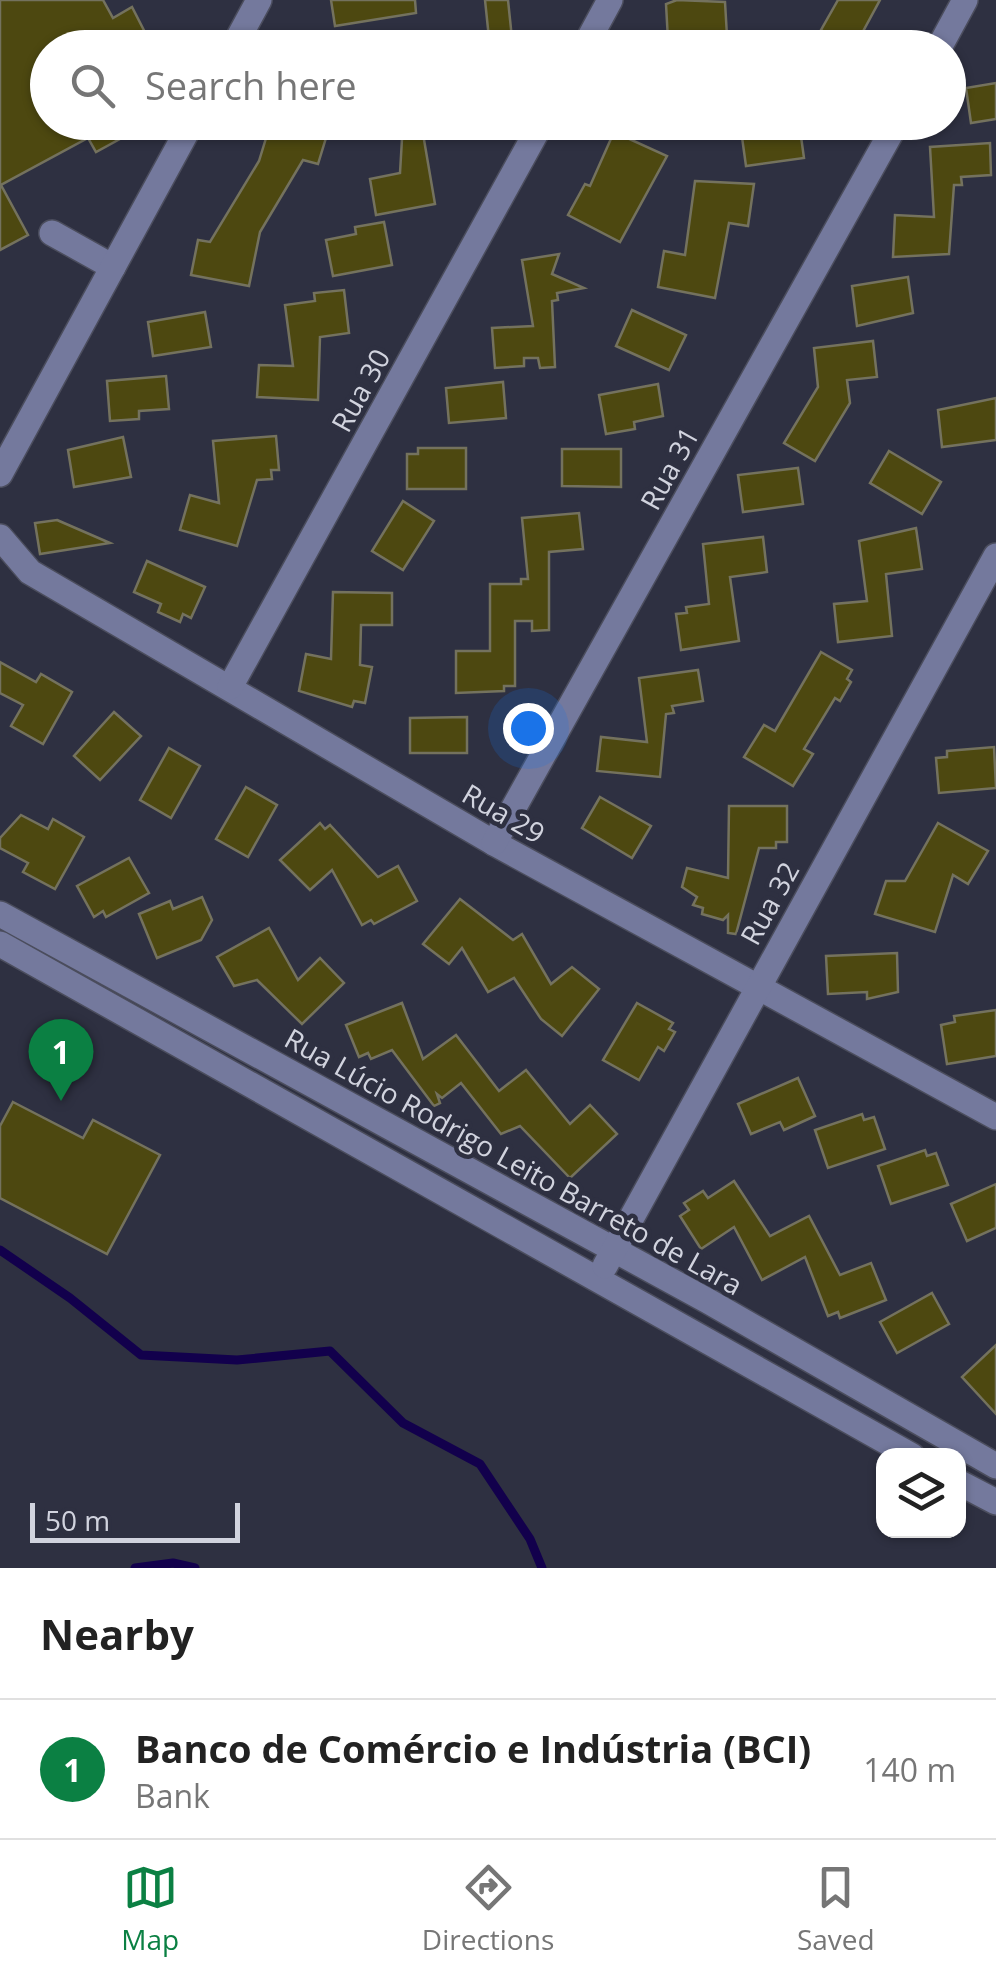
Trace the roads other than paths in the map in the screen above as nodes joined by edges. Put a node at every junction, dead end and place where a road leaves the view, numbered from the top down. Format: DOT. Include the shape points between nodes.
graph roads {
  1 [pos="610,0"];
  2 [pos="966,0"];
  3 [pos="252,2"];
  4 [pos="240,30"];
  5 [pos="594,30"];
  6 [pos="949,30"];
  7 [pos="182,140"];
  8 [pos="532,140"];
  9 [pos="887,140"];
  10 [pos="52,232"];
  11 [pos="113,267"];
  12 [pos="0,474"];
  13 [pos="0,538"];
  14 [pos="996,556"];
  15 [pos="230,688"];
  16 [pos="494,843"];
  17 [pos="0,914"];
  18 [pos="0,944"];
  19 [pos="758,985"];
  20 [pos="996,1117"];
  21 [pos="612,1252"];
  22 [pos="597,1279"];
  23 [pos="898,1448"];
  24 [pos="996,1466"];
  25 [pos="966,1486"];
  26 [pos="996,1502"];
  1 -- 5 [label="street"];
  2 -- 6 [label="street"];
  3 -- 4 [label="street"];
  7 -- 11 [label="street"];
  8 -- 15 [label="street, Rua 30"];
  9 -- 16 [label="street, Rua 31"];
  10 -- 11 [label="street"];
  11 -- 12 [label="street"];
  13 -- 15 [label="street, Rua 29" via="30,572"];
  14 -- 19 [label="street, Rua 32"];
  15 -- 16 [label="street, Rua 29"];
  16 -- 19 [label="street, Rua 29"];
  17 -- 21 [label="street, Rua Lúcio Rodrigo Leito Barreto de Lara"];
  18 -- 22 [label="street"];
  19 -- 20 [label="street, Rua 29"];
  19 -- 21 [label="street, Rua 32"];
  21 -- 22 [label="street, Rua 32"];
  21 -- 24 [label="street, Rua Lúcio Rodrigo Leito Barreto de Lara"];
  22 -- 23 [label="street"];
  25 -- 26 [label="street"];
}
